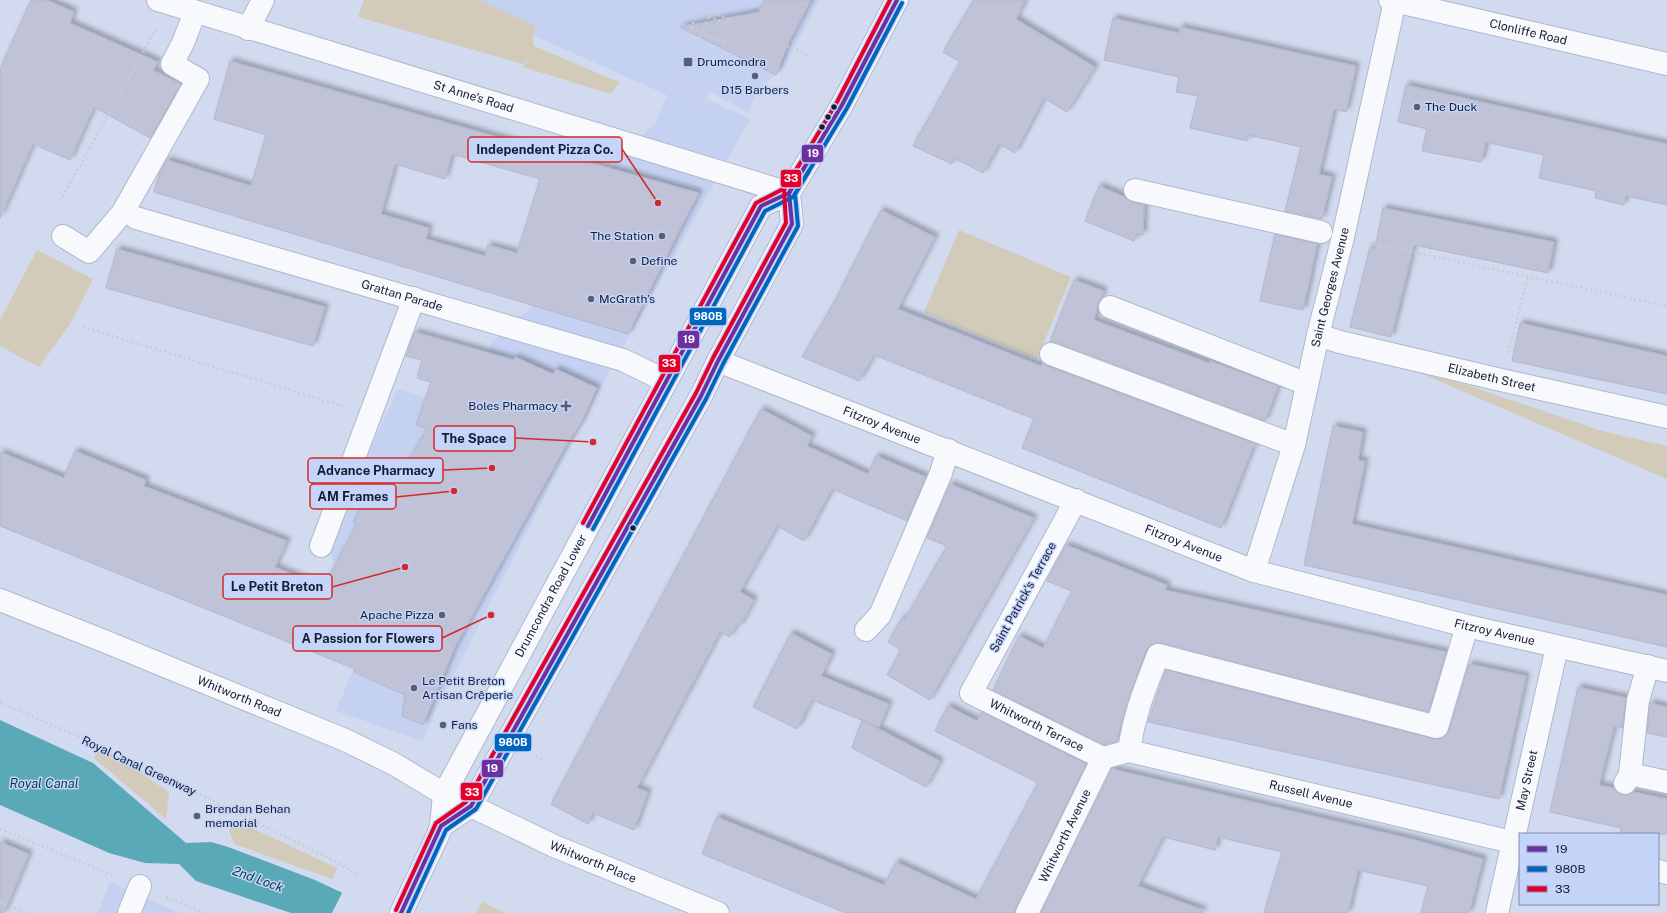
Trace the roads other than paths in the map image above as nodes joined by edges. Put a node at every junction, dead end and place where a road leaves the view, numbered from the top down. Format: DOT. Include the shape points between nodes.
graph roads {
  1 [pos="158,0"];
  2 [pos="263,0"];
  3 [pos="897,0"];
  4 [pos="1392,1"];
  5 [pos="194,12"];
  6 [pos="248,29"];
  7 [pos="1667,64"];
  8 [pos="1135,190"];
  9 [pos="789,193"];
  10 [pos="136,218"];
  11 [pos="1321,232"];
  12 [pos="63,236"];
  13 [pos="414,298"];
  14 [pos="1110,307"];
  15 [pos="1318,336"];
  16 [pos="1051,354"];
  17 [pos="718,361"];
  18 [pos="666,381"];
  19 [pos="1307,384"];
  20 [pos="1667,417"];
  21 [pos="1294,445"];
  22 [pos="948,450"];
  23 [pos="1076,500"];
  24 [pos="321,546"];
  25 [pos="1254,571"];
  26 [pos="0,600"];
  27 [pos="1467,626"];
  28 [pos="866,630"];
  29 [pos="1557,647"];
  30 [pos="1657,669"];
  31 [pos="971,693"];
  32 [pos="1129,751"];
  33 [pos="1103,758"];
  34 [pos="1667,782"];
  35 [pos="444,794"];
  36 [pos="471,806"];
  37 [pos="440,831"];
  38 [pos="1516,843"];
  39 [pos="140,886"];
  40 [pos="129,913"];
  41 [pos="401,913"];
  42 [pos="718,913"];
  43 [pos="1027,913"];
  44 [pos="1497,913"];
  1 -- 5 [label="street, St Anne's Road"];
  2 -- 6 [label="street"];
  3 -- 9 [label="street" via="842,105"];
  4 -- 7 [label="street, Clonliffe Road"];
  4 -- 15 [label="street, Saint Georges Avenue" via="1343,237"];
  5 -- 6 [label="street, St Anne's Road"];
  5 -- 12 [label="street" via="172,64 198,79 123,212 88,252"];
  6 -- 9 [label="street, St Anne's Road"];
  8 -- 11 [label="street"];
  9 -- 17 [label="street" via="792,224"];
  9 -- 18 [label="street, Drumcondra Road Lower" via="761,206"];
  10 -- 13 [label="street, Grattan Parade"];
  13 -- 18 [label="street, Grattan Parade" via="623,360"];
  13 -- 24 [label="street"];
  14 -- 19 [label="street"];
  15 -- 19 [label="street, Saint Georges Avenue"];
  15 -- 20 [label="street, Elizabeth Street"];
  16 -- 21 [label="street"];
  17 -- 22 [label="street, Fitzroy Avenue"];
  17 -- 36 [label="street" via="701,396"];
  18 -- 35 [label="street, Drumcondra Road Lower"];
  19 -- 21 [label="street, Saint Georges Avenue"];
  21 -- 25 [label="street, Saint Georges Avenue"];
  22 -- 23 [label="street, Fitzroy Avenue"];
  22 -- 28 [label="street" via="941,473 880,615"];
  23 -- 25 [label="street, Fitzroy Avenue"];
  23 -- 31 [label="street, Saint Patrick's Terrace"];
  25 -- 27 [label="street, Fitzroy Avenue"];
  26 -- 35 [label="street, Whitworth Road" via="345,740 394,764"];
  27 -- 29 [label="street, Fitzroy Avenue"];
  27 -- 32 [label="street" via="1437,727 1158,655 1138,705"];
  29 -- 30 [label="street, Fitzroy Avenue"];
  29 -- 38 [label="street, May Street"];
  30 -- 34 [label="street" via="1638,700 1627,779"];
  31 -- 33 [label="street, Whitworth Terrace"];
  32 -- 33 [label="street, Russell Avenue"];
  32 -- 38 [label="street, Russell Avenue"];
  33 -- 43 [label="street, Whitworth Avenue"];
  35 -- 36 [label="street, Whitworth Road"];
  35 -- 37 [label="street, Drumcondra Road Lower"];
  36 -- 37 [label="street"];
  36 -- 42 [label="street, Whitworth Place" via="554,846"];
  37 -- 41 [label="street"];
  38 -- 44 [label="street, May Street"];
  39 -- 40 [label="street"];
}
